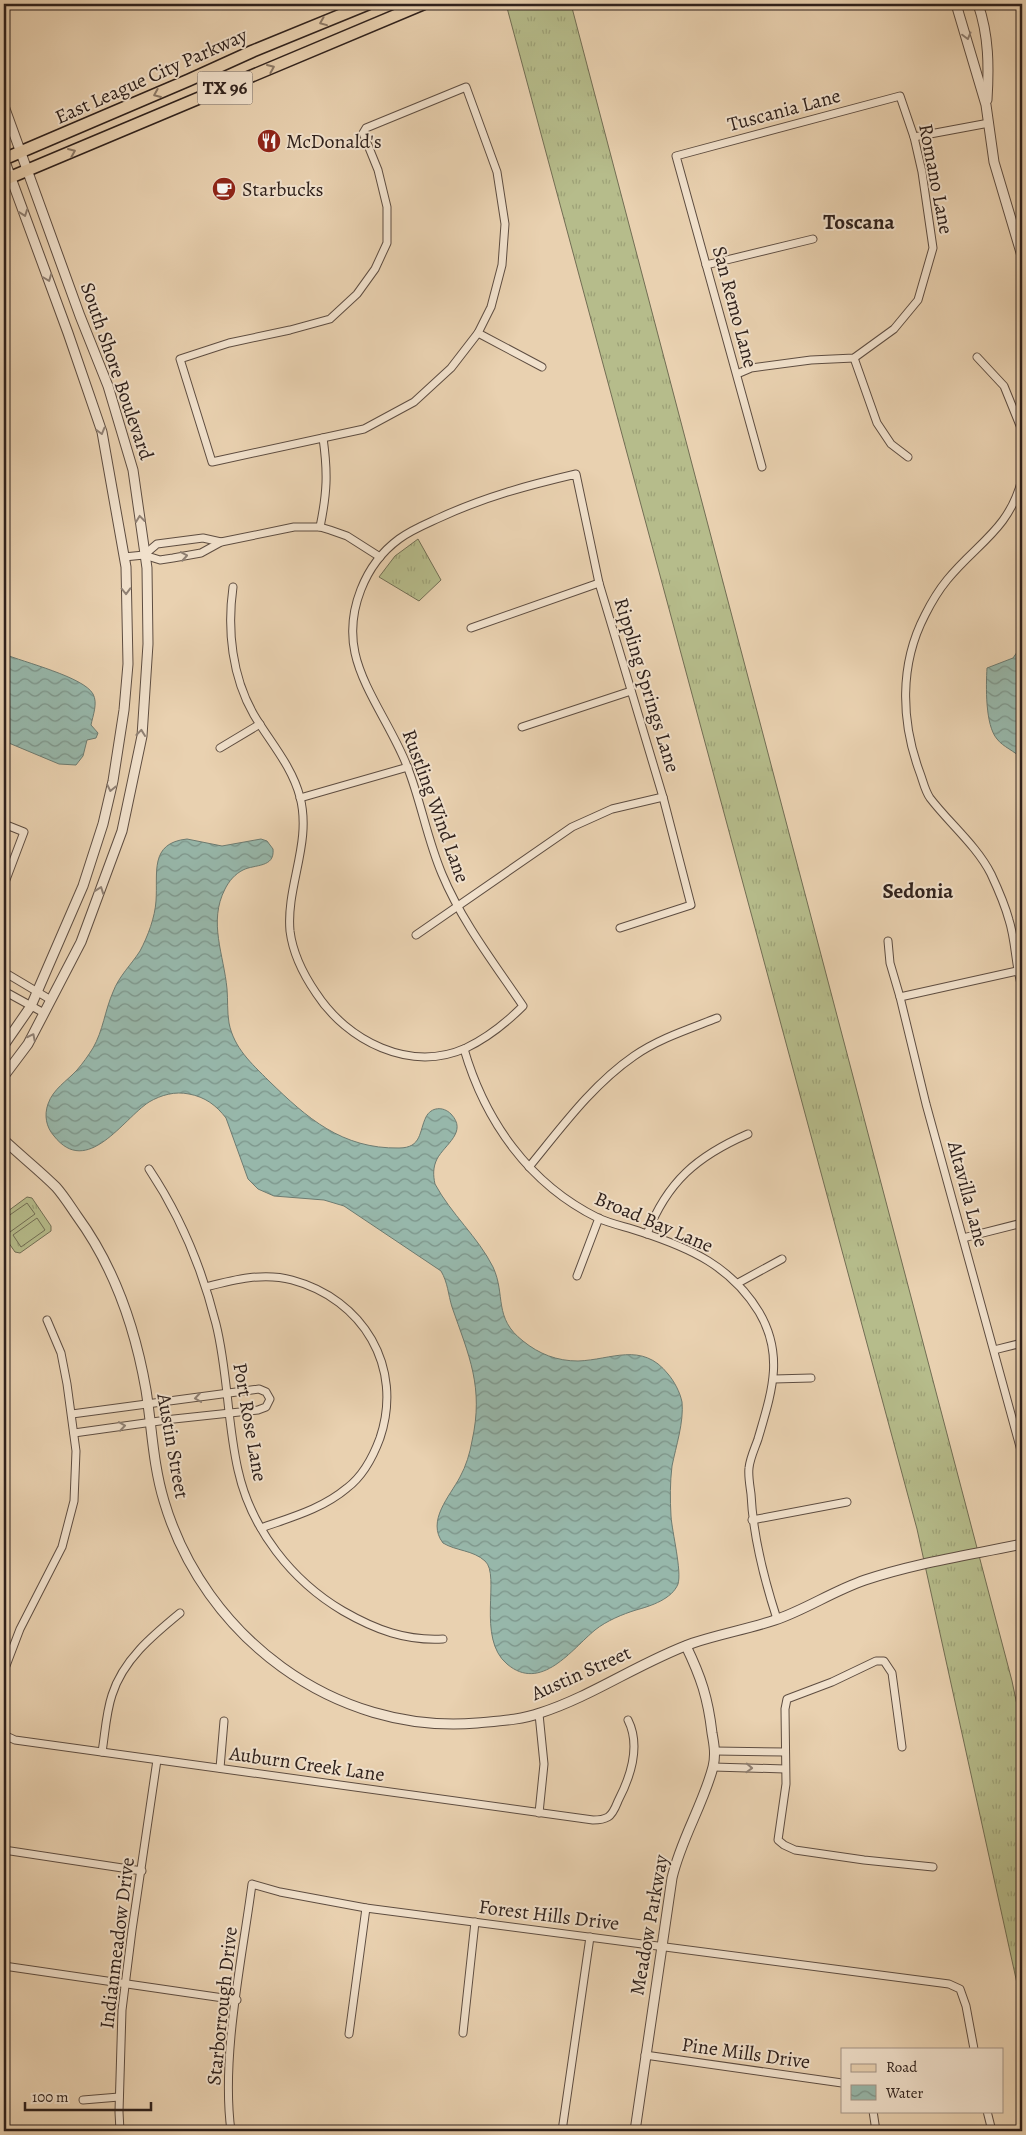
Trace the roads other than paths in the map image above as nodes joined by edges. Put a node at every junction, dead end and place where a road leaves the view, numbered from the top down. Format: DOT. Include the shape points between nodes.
graph roads {
  1 [pos="368,4"];
  2 [pos="423,4"];
  3 [pos="956,4"];
  4 [pos="978,4"];
  5 [pos="900,96"];
  6 [pos="986,105"];
  7 [pos="4,106"];
  8 [pos="989,123"];
  9 [pos="914,137"];
  10 [pos="20,153"];
  11 [pos="676,156"];
  12 [pos="4,159"];
  13 [pos="28,170"];
  14 [pos="7,178"];
  15 [pos="813,239"];
  16 [pos="1022,256"];
  17 [pos="706,265"];
  18 [pos="80,316"];
  19 [pos="64,321"];
  20 [pos="478,333"];
  21 [pos="977,357"];
  22 [pos="854,358"];
  23 [pos="542,367"];
  24 [pos="737,374"];
  25 [pos="323,438"];
  26 [pos="1022,438"];
  27 [pos="908,458"];
  28 [pos="762,467"];
  29 [pos="576,474"];
  30 [pos="1022,479"];
  31 [pos="320,527"];
  32 [pos="221,542"];
  33 [pos="144,555"];
  34 [pos="124,557"];
  35 [pos="380,557"];
  36 [pos="599,583"];
  37 [pos="233,587"];
  38 [pos="471,628"];
  39 [pos="631,691"];
  40 [pos="260,724"];
  41 [pos="522,727"];
  42 [pos="220,748"];
  43 [pos="408,767"];
  44 [pos="663,797"];
  45 [pos="300,798"];
  46 [pos="4,824"];
  47 [pos="4,885"];
  48 [pos="458,908"];
  49 [pos="620,928"];
  50 [pos="416,935"];
  51 [pos="888,941"];
  52 [pos="1016,970"];
  53 [pos="4,972"];
  54 [pos="1022,987"];
  55 [pos="4,991"];
  56 [pos="37,992"];
  57 [pos="900,997"];
  58 [pos="51,1000"];
  59 [pos="31,1006"];
  60 [pos="44,1013"];
  61 [pos="717,1018"];
  62 [pos="4,1045"];
  63 [pos="464,1048"];
  64 [pos="4,1076"];
  65 [pos="748,1134"];
  66 [pos="4,1140"];
  67 [pos="528,1167"];
  68 [pos="149,1169"];
  69 [pos="599,1218"];
  70 [pos="1022,1223"];
  71 [pos="648,1234"];
  72 [pos="963,1238"];
  73 [pos="782,1259"];
  74 [pos="577,1276"];
  75 [pos="738,1283"];
  76 [pos="206,1287"];
  77 [pos="47,1320"];
  78 [pos="1022,1343"];
  79 [pos="994,1350"];
  80 [pos="811,1378"];
  81 [pos="774,1379"];
  82 [pos="227,1394"];
  83 [pos="148,1405"];
  84 [pos="230,1413"];
  85 [pos="72,1414"];
  86 [pos="150,1422"];
  87 [pos="74,1433"];
  88 [pos="1022,1454"];
  89 [pos="847,1502"];
  90 [pos="752,1520"];
  91 [pos="262,1528"];
  92 [pos="1022,1544"];
  93 [pos="180,1613"];
  94 [pos="777,1619"];
  95 [pos="443,1639"];
  96 [pos="686,1646"];
  97 [pos="4,1671"];
  98 [pos="539,1714"];
  99 [pos="628,1720"];
  100 [pos="224,1721"];
  101 [pos="4,1735"];
  102 [pos="902,1747"];
  103 [pos="715,1751"];
  104 [pos="102,1752"];
  105 [pos="785,1752"];
  106 [pos="158,1760"];
  107 [pos="713,1767"];
  108 [pos="220,1768"];
  109 [pos="785,1769"];
  110 [pos="539,1813"];
  111 [pos="4,1850"];
  112 [pos="933,1867"];
  113 [pos="142,1871"];
  114 [pos="252,1884"];
  115 [pos="366,1908"];
  116 [pos="474,1922"];
  117 [pos="590,1937"];
  118 [pos="662,1946"];
  119 [pos="4,1966"];
  120 [pos="126,1984"];
  121 [pos="237,2000"];
  122 [pos="463,2033"];
  123 [pos="349,2034"];
  124 [pos="974,2048"];
  125 [pos="645,2055"];
  126 [pos="841,2083"];
  127 [pos="119,2097"];
  128 [pos="83,2100"];
  129 [pos="873,2112"];
  130 [pos="987,2112"];
  131 [pos="120,2131"];
  132 [pos="231,2131"];
  133 [pos="562,2131"];
  134 [pos="635,2131"];
  135 [pos="876,2131"];
  136 [pos="992,2131"];
  1 -- 10 [label="main road, East League City Parkway / TX 96, one-way"];
  13 -- 2 [label="main road, East League City Parkway / TX 96, one-way"];
  3 -- 6 [label="street, one-way"];
  4 -- 6 [label="street" via="984,21 989,62"];
  5 -- 9 [label="street, Romano Lane"];
  5 -- 11 [label="street, Tuscania Lane"];
  6 -- 8 [label="street"];
  7 -- 10 [label="street, South Shore Boulevard"];
  8 -- 9 [label="street"];
  8 -- 16 [label="street" via="994,162"];
  9 -- 22 [label="street, Romano Lane" via="934,248 918,300 894,329"];
  10 -- 12 [label="main road, East League City Parkway / TX 96"];
  10 -- 13 [label="street, South Shore Boulevard"];
  11 -- 17 [label="street, San Remo Lane"];
  12 -- 14 [label="street, South Shore Boulevard"];
  13 -- 14 [label="main road, East League City Parkway / TX 96"];
  13 -- 18 [label="street, South Shore Boulevard"];
  14 -- 19 [label="street, South Shore Boulevard, one-way" via="17,195"];
  15 -- 17 [label="street"];
  17 -- 24 [label="street, San Remo Lane"];
  18 -- 19 [label="street"];
  33 -- 18 [label="street, South Shore Boulevard, one-way" via="133,470 108,386"];
  19 -- 34 [label="street, South Shore Boulevard, one-way" via="102,432"];
  20 -- 23 [label="street"];
  20 -- 25 [label="street" via="451,368 414,402 364,429"];
  20 -- 25 [label="street" via="491,307 502,265 505,224 497,172 466,87 366,128 363,133 378,170 387,208 387,243 375,270 357,294 330,319 180,359 212,462"];
  21 -- 26 [label="street" via="1004,386"];
  22 -- 24 [label="street" via="811,360 760,367"];
  22 -- 27 [label="street" via="877,423 891,444"];
  24 -- 28 [label="street, San Remo Lane"];
  25 -- 31 [label="street" via="327,470"];
  29 -- 35 [label="street, Rustling Wind Lane" via="516,488 448,513 399,539"];
  29 -- 36 [label="street, Rippling Springs Lane"];
  30 -- 52 [label="street" via="1010,512 997,530 948,579 924,617 913,643 905,692 906,721 929,796 991,873 1010,922"];
  31 -- 32 [label="street" via="275,529"];
  31 -- 35 [label="street" via="347,536"];
  33 -- 32 [label="street, one-way" via="160,560 174,558 201,553"];
  32 -- 33 [label="street" via="203,538 157,544"];
  33 -- 34 [label="street"];
  58 -- 33 [label="street, South Shore Boulevard, one-way" via="81,942 122,831 142,736 148,644"];
  34 -- 56 [label="street, South Shore Boulevard, one-way" via="128,664 113,781 83,886"];
  35 -- 43 [label="street, Rustling Wind Lane" via="364,582 358,599 354,617 354,650 369,689"];
  36 -- 38 [label="street"];
  36 -- 39 [label="street, Rippling Springs Lane"];
  37 -- 40 [label="street" via="230,606 234,665 246,699"];
  39 -- 41 [label="street"];
  39 -- 44 [label="street, Rippling Springs Lane"];
  40 -- 42 [label="street"];
  40 -- 45 [label="street" via="288,768"];
  43 -- 45 [label="street"];
  43 -- 48 [label="street, Rustling Wind Lane" via="432,850"];
  44 -- 48 [label="street" via="612,809 572,827"];
  44 -- 49 [label="street, Rippling Springs Lane" via="691,905"];
  45 -- 63 [label="street" via="304,834 292,896 290,930 298,962 326,1008 353,1034 386,1049 430,1056"];
  46 -- 47 [label="street" via="24,832"];
  48 -- 50 [label="street"];
  48 -- 63 [label="street, Rustling Wind Lane" via="524,1006 486,1038"];
  51 -- 57 [label="street, Altavilla Lane" via="890,963"];
  52 -- 54 [label="street"];
  52 -- 57 [label="street"];
  53 -- 56 [label="street"];
  55 -- 59 [label="street"];
  56 -- 58 [label="street"];
  56 -- 59 [label="street, South Shore Boulevard"];
  57 -- 72 [label="street, Altavilla Lane"];
  58 -- 60 [label="street, South Shore Boulevard"];
  59 -- 60 [label="street"];
  59 -- 62 [label="street, South Shore Boulevard"];
  64 -- 60 [label="street, South Shore Boulevard, one-way" via="28,1044"];
  61 -- 67 [label="street" via="634,1056 579,1107"];
  63 -- 67 [label="street, Broad Bay Lane" via="494,1123"];
  65 -- 71 [label="street" via="704,1156 685,1173 657,1210"];
  66 -- 83 [label="street, Austin Street" via="57,1189 95,1242 116,1281 134,1334"];
  67 -- 69 [label="street, Broad Bay Lane" via="577,1206"];
  68 -- 76 [label="street, Port Rose Lane" via="183,1227"];
  69 -- 71 [label="street, Broad Bay Lane"];
  69 -- 74 [label="street"];
  70 -- 72 [label="street"];
  71 -- 75 [label="street, Broad Bay Lane" via="702,1256"];
  72 -- 79 [label="street, Altavilla Lane"];
  73 -- 75 [label="street"];
  75 -- 81 [label="street, Broad Bay Lane" via="759,1312 771,1337"];
  76 -- 82 [label="street, Port Rose Lane"];
  76 -- 91 [label="street" via="261,1277 290,1279 321,1291 350,1310 363,1326 374,1343 385,1376 386,1409 382,1430 370,1462 359,1476 329,1502"];
  77 -- 85 [label="street" via="61,1353"];
  78 -- 79 [label="street"];
  79 -- 88 [label="street, Altavilla Lane"];
  80 -- 81 [label="street"];
  81 -- 90 [label="street, Broad Bay Lane" via="749,1468"];
  82 -- 83 [label="street, one-way"];
  82 -- 84 [label="street, Port Rose Lane"];
  82 -- 84 [label="street" via="259,1389 270,1399 263,1409"];
  83 -- 85 [label="street"];
  83 -- 86 [label="street, Austin Street"];
  84 -- 86 [label="street"];
  84 -- 91 [label="street, Port Rose Lane" via="238,1472"];
  85 -- 87 [label="street"];
  87 -- 86 [label="street, one-way"];
  86 -- 98 [label="street, Austin Street" via="162,1496 172,1527 197,1577 239,1631 287,1671 348,1704 414,1720 465,1724"];
  87 -- 97 [label="street" via="76,1480 72,1515 62,1547 20,1629"];
  89 -- 90 [label="street"];
  90 -- 94 [label="street, Broad Bay Lane"];
  91 -- 95 [label="street, Port Rose Lane" via="296,1576 325,1600 374,1626 408,1638"];
  92 -- 94 [label="street, Austin Street" via="864,1580"];
  93 -- 104 [label="street" via="146,1641 122,1674 112,1696"];
  94 -- 96 [label="street, Austin Street"];
  96 -- 98 [label="street, Austin Street"];
  96 -- 103 [label="street, Meadow Parkway" via="709,1702"];
  98 -- 110 [label="street" via="544,1764"];
  99 -- 110 [label="street, Auburn Creek Lane" via="634,1741 632,1768 624,1790 607,1818 593,1820"];
  100 -- 108 [label="street"];
  101 -- 104 [label="street, Auburn Creek Lane" via="15,1740"];
  102 -- 105 [label="street" via="892,1673 884,1661 876,1661 787,1699"];
  103 -- 105 [label="street"];
  103 -- 107 [label="street, Meadow Parkway"];
  104 -- 106 [label="street, Auburn Creek Lane"];
  105 -- 109 [label="street"];
  106 -- 108 [label="street, Auburn Creek Lane"];
  106 -- 113 [label="street, Indianmeadow Drive"];
  107 -- 109 [label="street, one-way"];
  107 -- 118 [label="street, Meadow Parkway" via="677,1855"];
  108 -- 110 [label="street, Auburn Creek Lane"];
  109 -- 112 [label="street" via="778,1840 784,1846 864,1860"];
  111 -- 113 [label="street"];
  113 -- 120 [label="street, Indianmeadow Drive"];
  114 -- 115 [label="street, Forest Hills Drive"];
  114 -- 121 [label="street, Starborrough Drive"];
  115 -- 116 [label="street, Forest Hills Drive"];
  115 -- 123 [label="street"];
  116 -- 117 [label="street, Forest Hills Drive"];
  116 -- 122 [label="street"];
  117 -- 118 [label="street, Forest Hills Drive"];
  117 -- 133 [label="street"];
  118 -- 124 [label="street, Forest Hills Drive" via="949,1984 960,1989"];
  118 -- 125 [label="street, Meadow Parkway"];
  119 -- 120 [label="street"];
  120 -- 121 [label="street"];
  120 -- 127 [label="street, Indianmeadow Drive"];
  121 -- 132 [label="street, Starborrough Drive" via="228,2110"];
  125 -- 126 [label="street, Pine Mills Drive"];
  125 -- 134 [label="street, Meadow Parkway"];
  127 -- 128 [label="street"];
  127 -- 131 [label="street, Indianmeadow Drive"];
  129 -- 135 [label="street"];
  130 -- 136 [label="street"];
}
